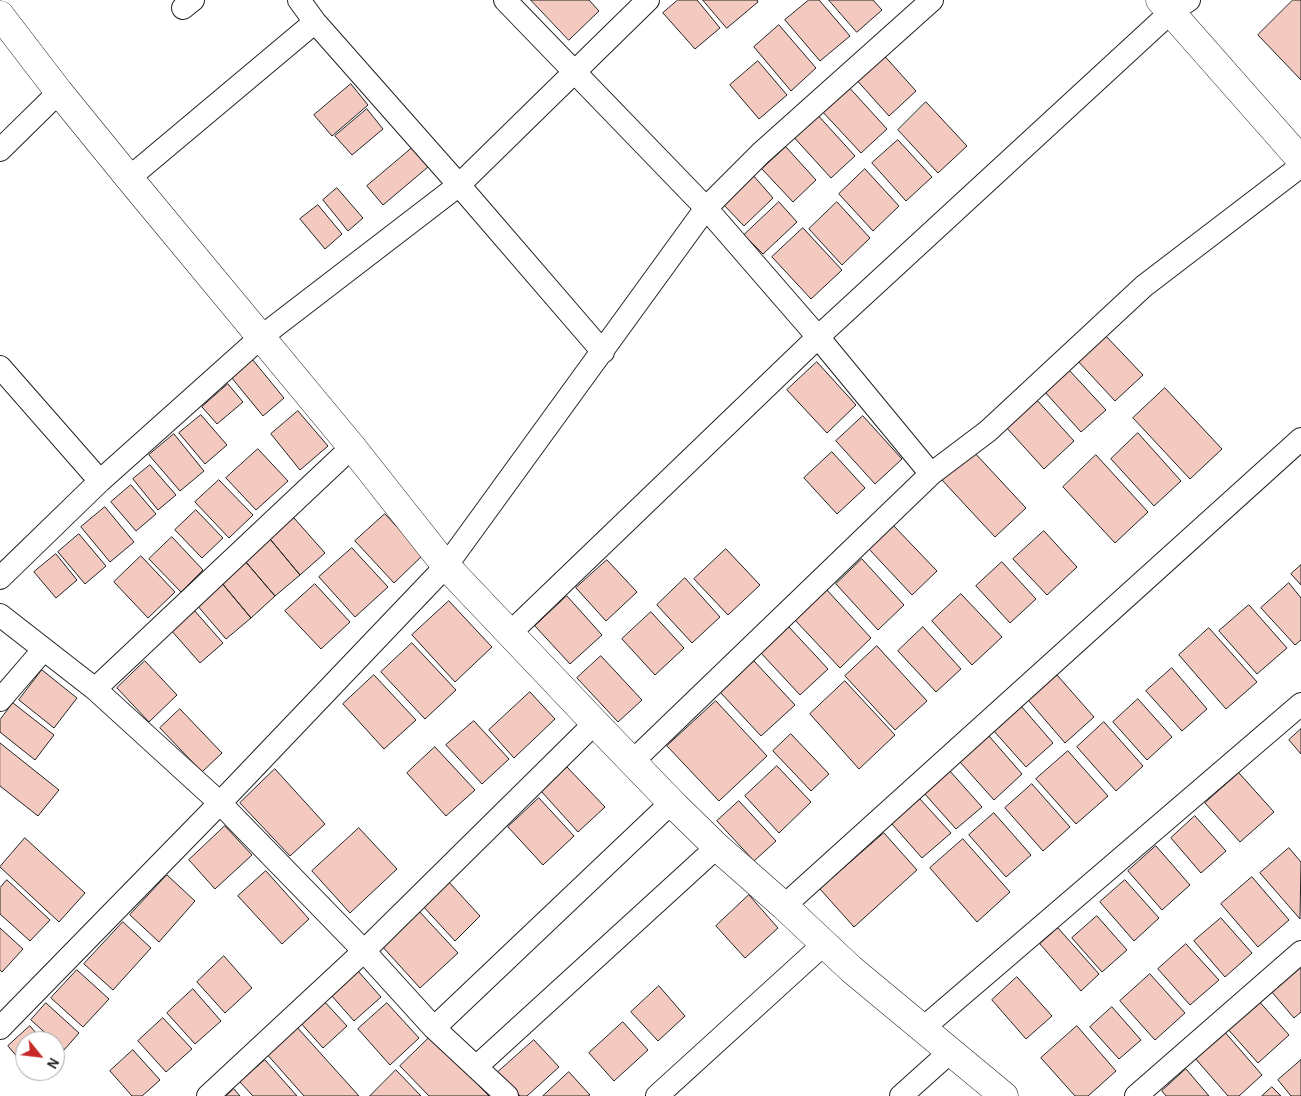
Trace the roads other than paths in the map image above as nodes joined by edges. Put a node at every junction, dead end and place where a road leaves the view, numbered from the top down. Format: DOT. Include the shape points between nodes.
graph roads {
  1 [pos="299,0"];
  2 [pos="505,0"];
  3 [pos="648,0"];
  4 [pos="932,0"];
  5 [pos="1174,4"];
  6 [pos="0,15"];
  7 [pos="315,22"];
  8 [pos="574,72"];
  9 [pos="60,92"];
  10 [pos="0,150"];
  11 [pos="1301,160"];
  12 [pos="1301,166"];
  13 [pos="129,178"];
  14 [pos="459,185"];
  15 [pos="706,208"];
  16 [pos="261,337"];
  17 [pos="818,337"];
  18 [pos="603,352"];
  19 [pos="0,367"];
  20 [pos="1301,439"];
  21 [pos="352,447"];
  22 [pos="931,474"];
  23 [pos="100,481"];
  24 [pos="446,566"];
  25 [pos="0,578"];
  26 [pos="0,615"];
  27 [pos="510,633"];
  28 [pos="44,649"];
  29 [pos="95,689"];
  30 [pos="0,700"];
  31 [pos="1301,704"];
  32 [pos="595,723"];
  33 [pos="632,762"];
  34 [pos="672,802"];
  35 [pos="220,803"];
  36 [pos="717,847"];
  37 [pos="784,906"];
  38 [pos="824,944"];
  39 [pos="364,951"];
  40 [pos="1301,952"];
  41 [pos="0,1028"];
  42 [pos="434,1028"];
  43 [pos="922,1029"];
  44 [pos="950,1052"];
  45 [pos="476,1067"];
  46 [pos="208,1096"];
  47 [pos="507,1096"];
  48 [pos="657,1096"];
  49 [pos="901,1096"];
  50 [pos="1004,1096"];
  51 [pos="1136,1096"];
  1 -- 7 [label="street"];
  2 -- 8 [label="street"];
  3 -- 8 [label="street"];
  4 -- 15 [label="street" via="761,153"];
  5 -- 11 [label="street"];
  5 -- 17 [label="street"];
  6 -- 9 [label="street"];
  7 -- 13 [label="street"];
  7 -- 14 [label="street"];
  8 -- 14 [label="street"];
  8 -- 15 [label="street"];
  9 -- 10 [label="street"];
  9 -- 13 [label="street"];
  12 -- 22 [label="street" via="1144,286 988,431"];
  13 -- 16 [label="street"];
  14 -- 16 [label="street"];
  14 -- 18 [label="street"];
  15 -- 17 [label="street"];
  15 -- 18 [label="street"];
  16 -- 21 [label="street"];
  16 -- 23 [label="street"];
  17 -- 22 [label="street"];
  17 -- 27 [label="street"];
  18 -- 24 [label="street"];
  19 -- 23 [label="street"];
  20 -- 37 [label="street"];
  21 -- 24 [label="street"];
  21 -- 29 [label="street"];
  22 -- 33 [label="street"];
  23 -- 25 [label="street"];
  24 -- 27 [label="street"];
  24 -- 35 [label="street"];
  26 -- 28 [label="street"];
  27 -- 32 [label="street"];
  28 -- 29 [label="street"];
  28 -- 30 [label="street"];
  29 -- 35 [label="street"];
  31 -- 43 [label="street"];
  32 -- 33 [label="street"];
  32 -- 39 [label="street"];
  33 -- 34 [label="street"];
  34 -- 36 [label="street"];
  34 -- 42 [label="street"];
  35 -- 39 [label="street"];
  35 -- 41 [label="street"];
  36 -- 37 [label="street"];
  36 -- 45 [label="street"];
  37 -- 38 [label="street"];
  38 -- 43 [label="street"];
  38 -- 48 [label="street"];
  39 -- 42 [label="street"];
  39 -- 46 [label="street"];
  40 -- 51 [label="street"];
  42 -- 45 [label="street"];
  43 -- 44 [label="street"];
  44 -- 49 [label="street"];
  44 -- 50 [label="street"];
  45 -- 47 [label="street"];
}
